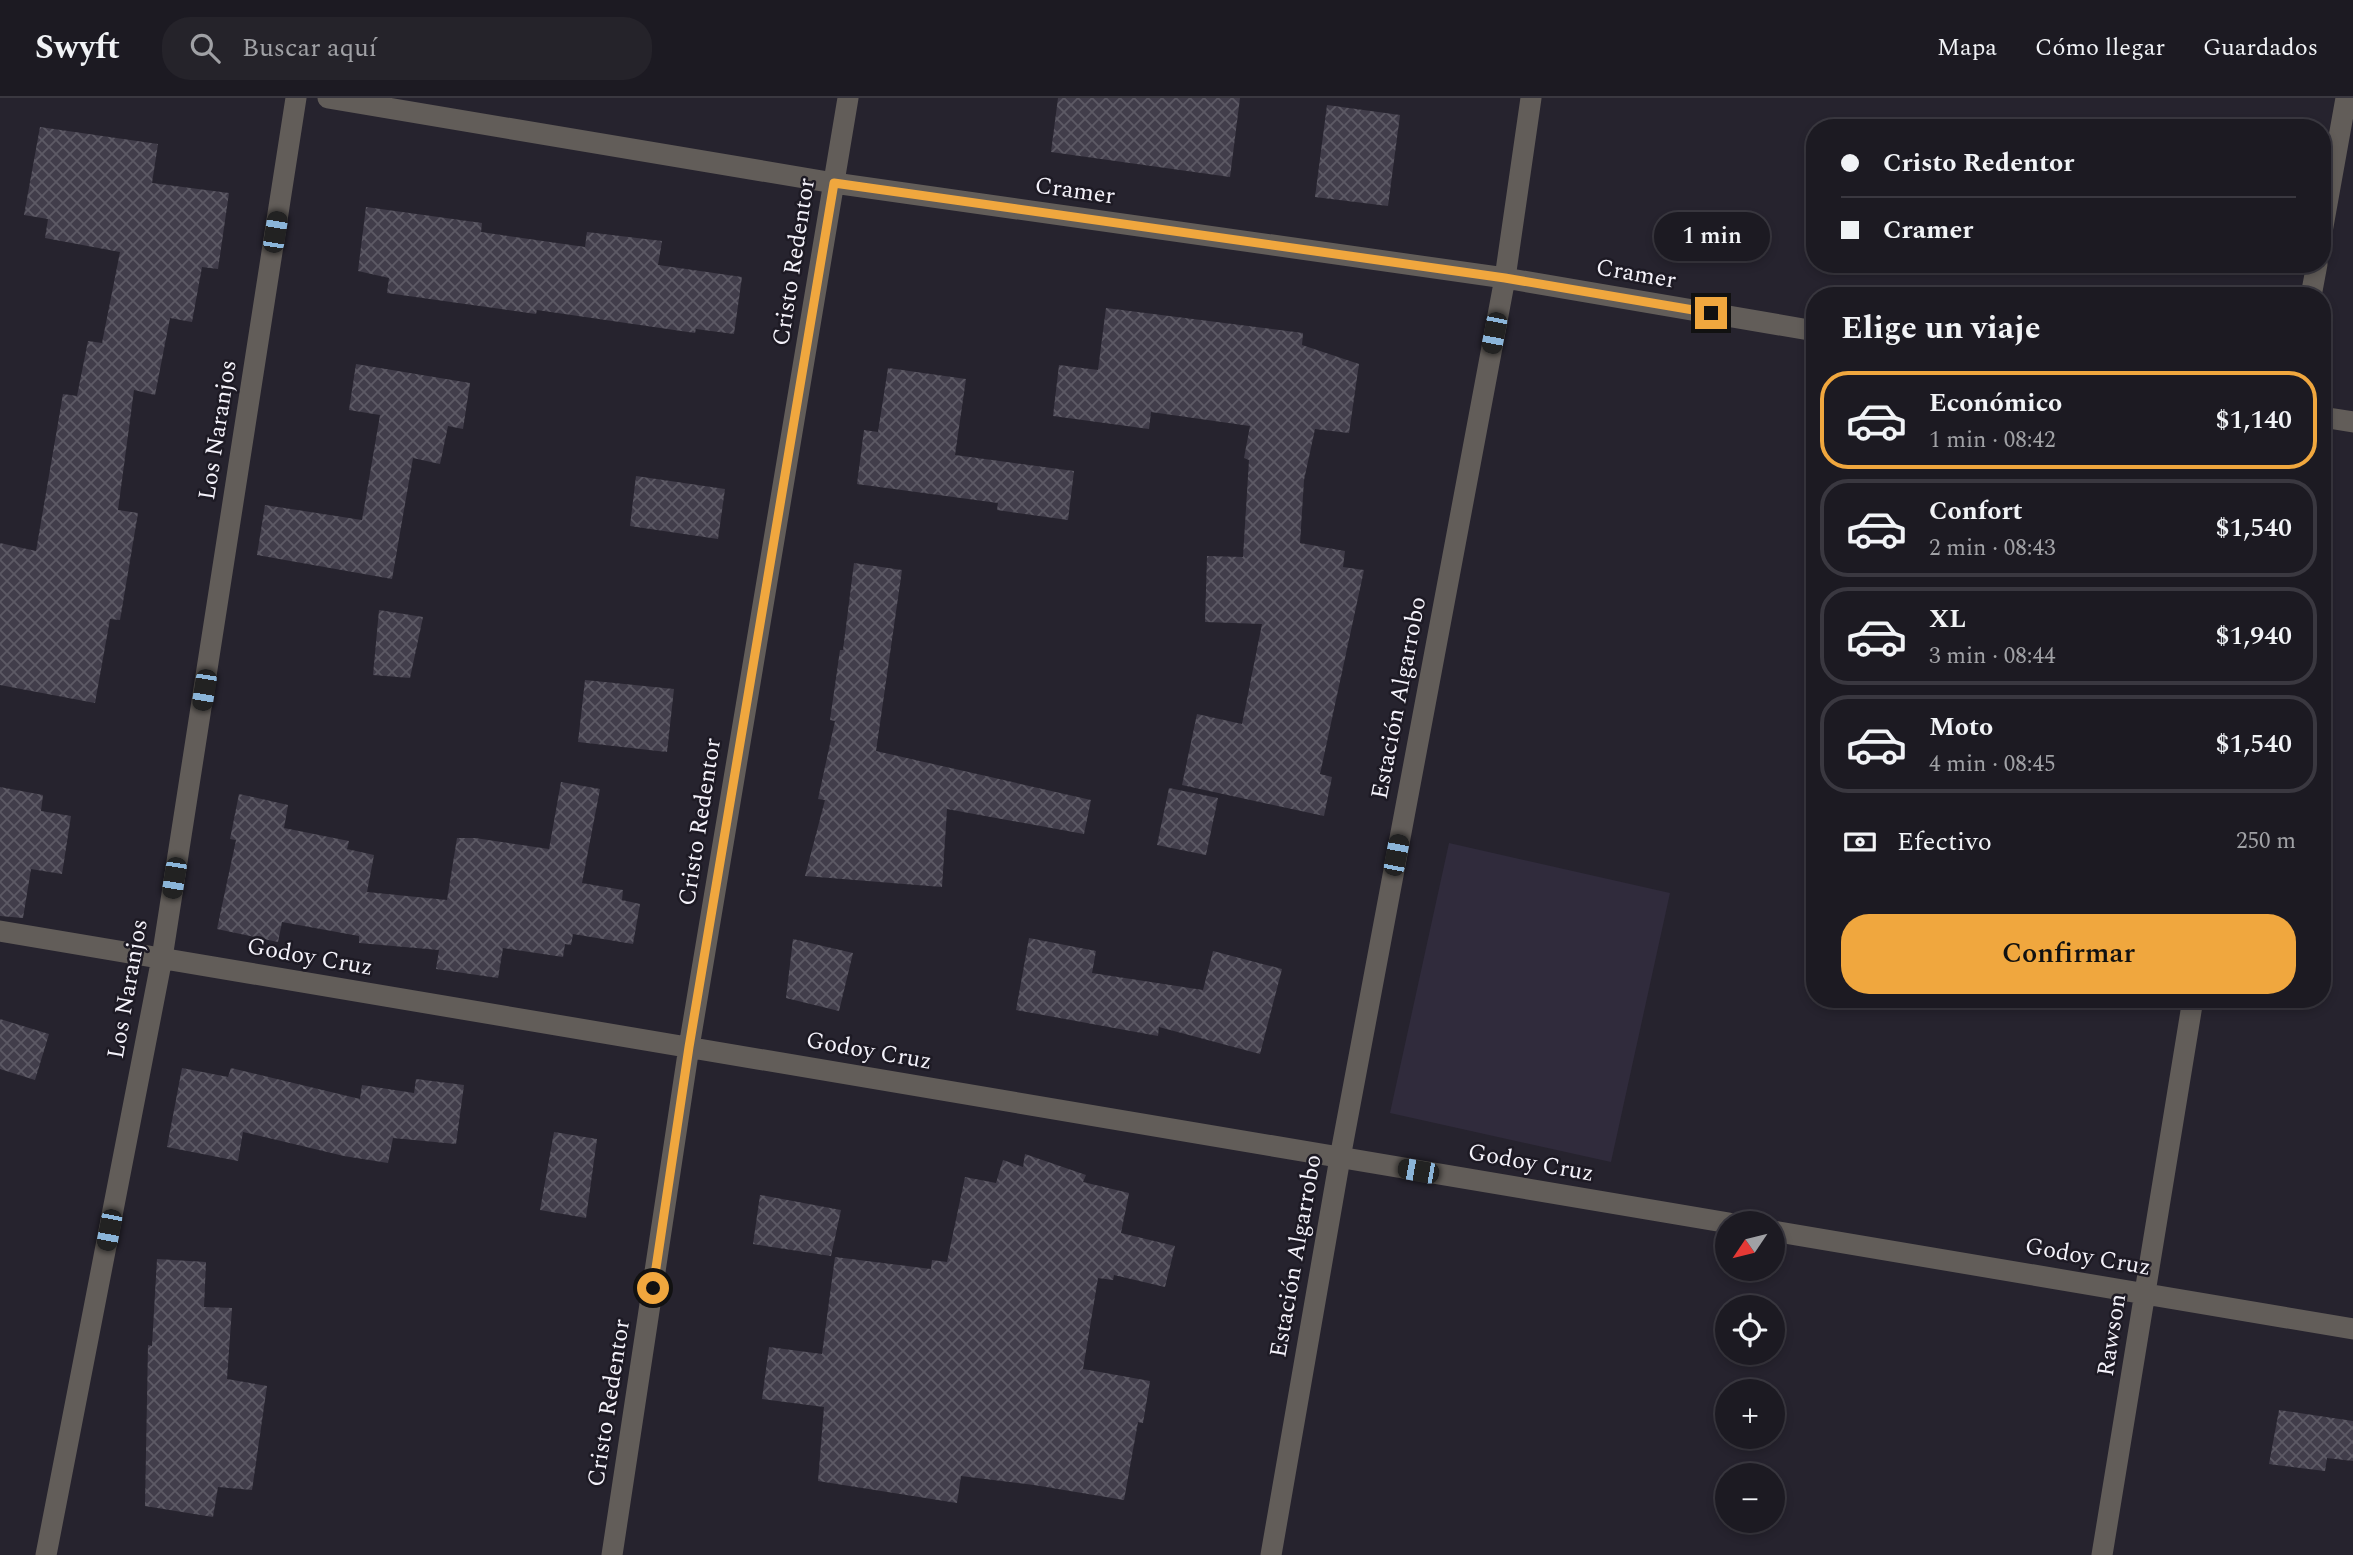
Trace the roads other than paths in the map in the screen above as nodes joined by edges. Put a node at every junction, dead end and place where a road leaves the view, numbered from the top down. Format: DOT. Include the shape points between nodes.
graph roads {
  1 [pos="296,98"];
  2 [pos="328,98"];
  3 [pos="848,98"];
  4 [pos="1531,98"];
  5 [pos="2346,98"];
  6 [pos="2331,182"];
  7 [pos="834,183"];
  8 [pos="1505,278"];
  9 [pos="1806,329"];
  10 [pos="2331,418"];
  11 [pos="2353,422"];
  12 [pos="0,931"];
  13 [pos="162,958"];
  14 [pos="2192,1008"];
  15 [pos="689,1047"];
  16 [pos="1340,1158"];
  17 [pos="1715,1221"];
  18 [pos="1785,1233"];
  19 [pos="2145,1294"];
  20 [pos="2353,1329"];
  21 [pos="46,1555"];
  22 [pos="612,1555"];
  23 [pos="1270,1555"];
  24 [pos="2102,1555"];
  1 -- 13 [label="street, Los Naranjos"];
  2 -- 7 [label="street, Cramer"];
  3 -- 7 [label="street, Cristo Redentor"];
  4 -- 8 [label="street, Estación Algarrobo"];
  5 -- 6 [label="street"];
  7 -- 8 [label="street, Cramer"];
  7 -- 15 [label="street, Cristo Redentor"];
  8 -- 9 [label="street, Cramer"];
  8 -- 16 [label="street, Estación Algarrobo"];
  10 -- 11 [label="street"];
  12 -- 13 [label="street, Godoy Cruz"];
  13 -- 15 [label="street, Godoy Cruz"];
  13 -- 21 [label="street, Los Naranjos"];
  14 -- 19 [label="street, Rawson"];
  15 -- 16 [label="street, Godoy Cruz"];
  15 -- 22 [label="street, Cristo Redentor"];
  16 -- 17 [label="street, Godoy Cruz"];
  16 -- 23 [label="street, Estación Algarrobo"];
  18 -- 19 [label="street, Godoy Cruz"];
  19 -- 20 [label="street, Godoy Cruz"];
  19 -- 24 [label="street, Rawson"];
}
